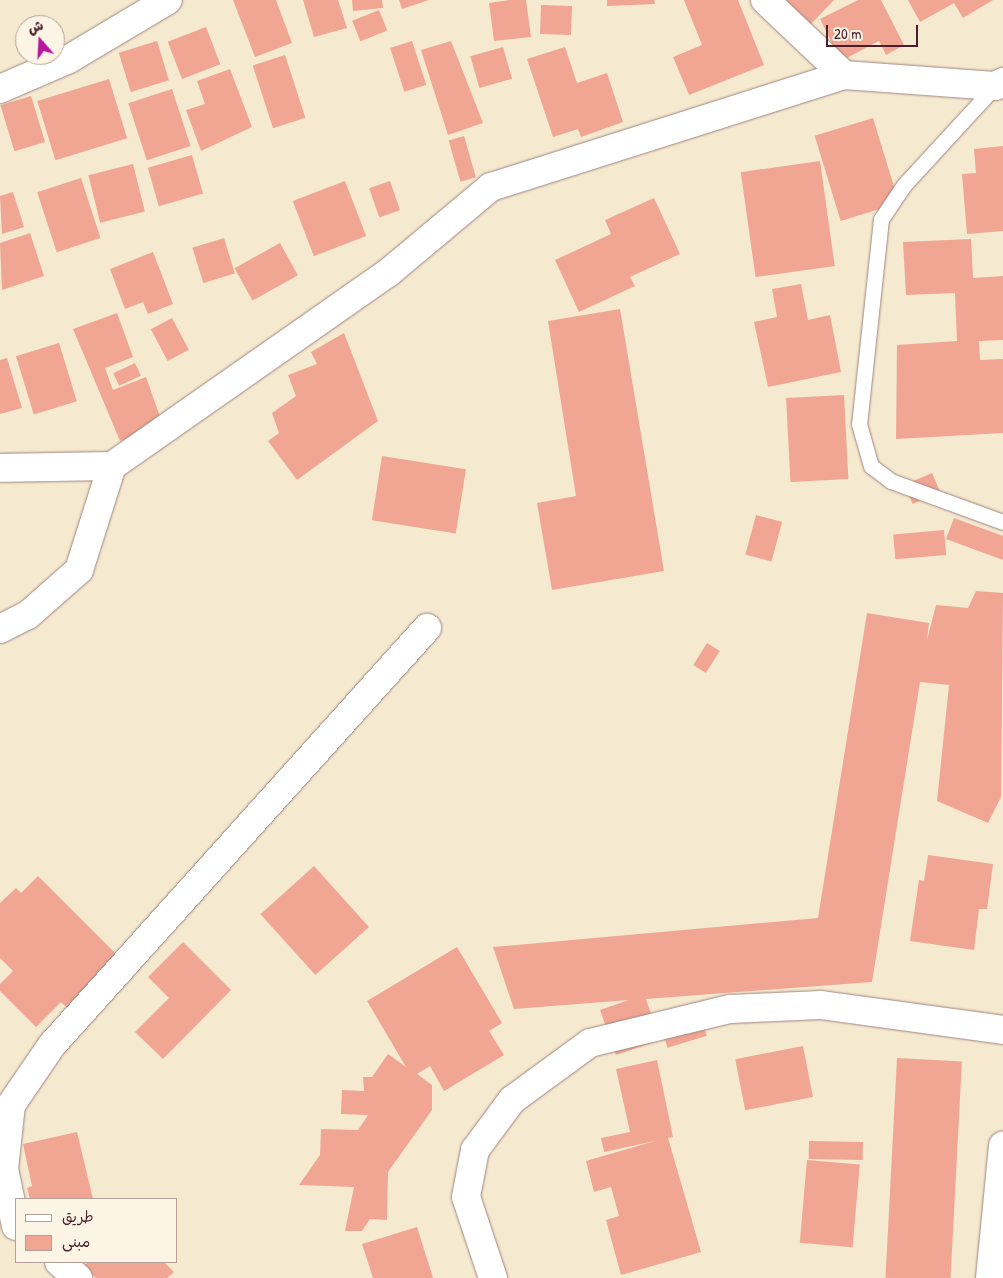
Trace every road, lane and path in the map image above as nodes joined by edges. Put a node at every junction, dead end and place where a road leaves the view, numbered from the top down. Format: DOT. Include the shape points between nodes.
graph roads {
  1 [pos="168,0"];
  2 [pos="765,0"];
  3 [pos="844,75"];
  4 [pos="999,84"];
  5 [pos="0,89"];
  6 [pos="112,466"];
  7 [pos="0,468"];
  8 [pos="1003,522"];
  9 [pos="427,628"];
  10 [pos="0,629"];
  11 [pos="1003,1030"];
  12 [pos="1003,1146"];
  13 [pos="15,1221"];
  14 [pos="60,1263"];
  15 [pos="78,1278"];
  16 [pos="493,1278"];
  17 [pos="990,1278"];
  1 -- 5 [label="street" via="68,59"];
  2 -- 3 [label="street"];
  3 -- 4 [label="street"];
  3 -- 6 [label="street" via="491,187 388,273"];
  4 -- 8 [label="lane" via="904,185 881,219 859,424 871,466 891,481"];
  6 -- 7 [label="street"];
  6 -- 10 [label="street" via="79,570 28,615"];
  9 -- 13 [label="street" via="52,1045 11,1105 4,1169"];
  11 -- 16 [label="street" via="821,1005 730,1009 590,1043 512,1100 475,1150 466,1197"];
  12 -- 17 [label="street"];
  14 -- 15 [label="street"];
}
